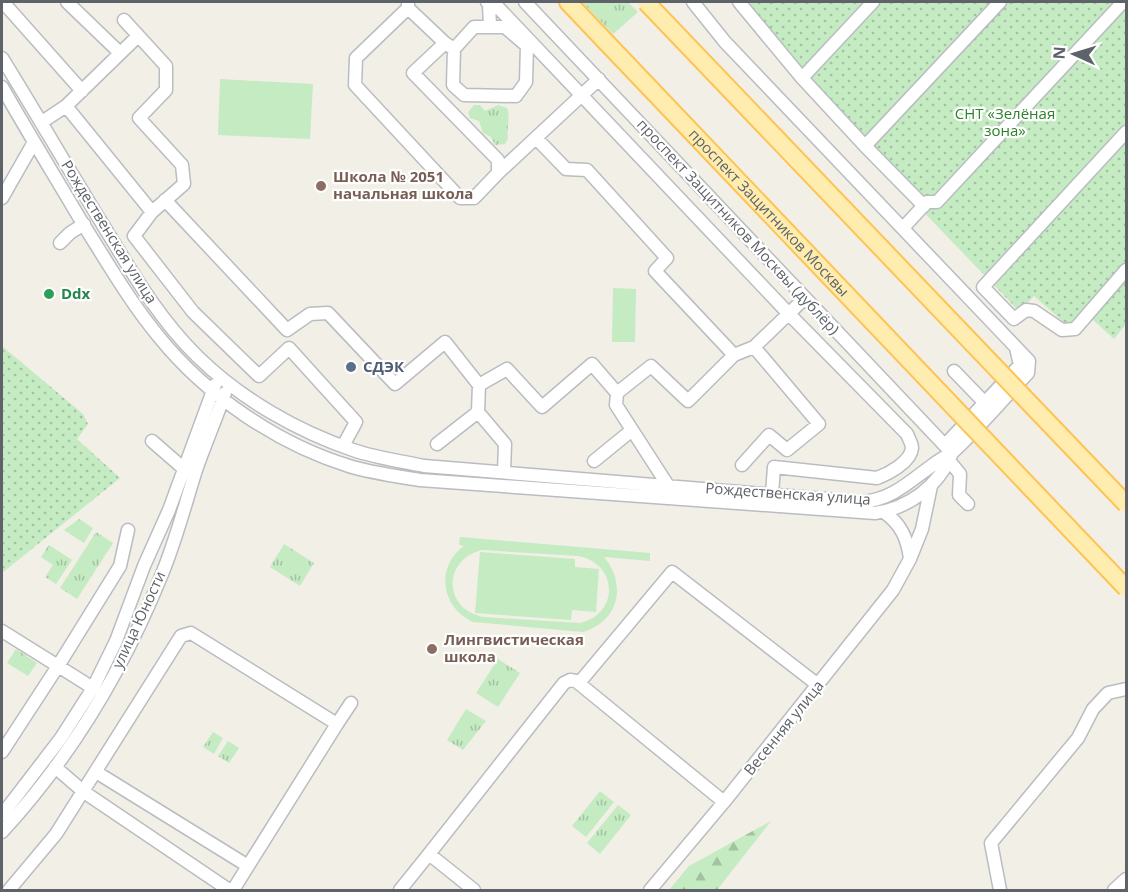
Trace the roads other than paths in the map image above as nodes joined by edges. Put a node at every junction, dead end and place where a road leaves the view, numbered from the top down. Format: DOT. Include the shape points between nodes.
graph roads {
  1 [pos="3,2"];
  2 [pos="67,2"];
  3 [pos="487,2"];
  4 [pos="494,2"];
  5 [pos="525,2"];
  6 [pos="568,2"];
  7 [pos="646,2"];
  8 [pos="693,2"];
  9 [pos="873,2"];
  10 [pos="1000,2"];
  11 [pos="1123,2"];
  12 [pos="743,3"];
  13 [pos="408,5"];
  14 [pos="124,20"];
  15 [pos="490,27"];
  16 [pos="138,36"];
  17 [pos="450,46"];
  18 [pos="120,53"];
  19 [pos="2,58"];
  20 [pos="802,78"];
  21 [pos="599,79"];
  22 [pos="2,87"];
  23 [pos="82,91"];
  24 [pos="582,95"];
  25 [pos="66,106"];
  26 [pos="42,122"];
  27 [pos="1126,132"];
  28 [pos="536,138"];
  29 [pos="34,142"];
  30 [pos="865,146"];
  31 [pos="498,173"];
  32 [pos="2,198"];
  33 [pos="165,200"];
  34 [pos="924,206"];
  35 [pos="152,212"];
  36 [pos="84,224"];
  37 [pos="903,228"];
  38 [pos="60,243"];
  39 [pos="1126,270"];
  40 [pos="805,298"];
  41 [pos="788,313"];
  42 [pos="1010,315"];
  43 [pos="998,328"];
  44 [pos="286,330"];
  45 [pos="754,347"];
  46 [pos="1016,347"];
  47 [pos="289,348"];
  48 [pos="734,355"];
  49 [pos="954,370"];
  50 [pos="219,375"];
  51 [pos="229,384"];
  52 [pos="479,385"];
  53 [pos="213,391"];
  54 [pos="617,393"];
  55 [pos="223,399"];
  56 [pos="985,403"];
  57 [pos="478,412"];
  58 [pos="632,430"];
  59 [pos="152,441"];
  60 [pos="437,444"];
  61 [pos="343,446"];
  62 [pos="787,450"];
  63 [pos="948,454"];
  64 [pos="594,461"];
  65 [pos="742,465"];
  66 [pos="774,467"];
  67 [pos="183,468"];
  68 [pos="504,472"];
  69 [pos="667,484"];
  70 [pos="931,486"];
  71 [pos="772,494"];
  72 [pos="968,504"];
  73 [pos="1126,504"];
  74 [pos="884,512"];
  75 [pos="129,530"];
  76 [pos="910,559"];
  77 [pos="144,566"];
  78 [pos="162,574"];
  79 [pos="1126,588"];
  80 [pos="2,631"];
  81 [pos="58,666"];
  82 [pos="579,683"];
  83 [pos="818,685"];
  84 [pos="93,688"];
  85 [pos="1126,689"];
  86 [pos="351,703"];
  87 [pos="337,724"];
  88 [pos="6,735"];
  89 [pos="2,752"];
  90 [pos="55,767"];
  91 [pos="96,772"];
  92 [pos="84,792"];
  93 [pos="724,802"];
  94 [pos="2,815"];
  95 [pos="2,832"];
  96 [pos="429,854"];
  97 [pos="248,866"];
  98 [pos="1126,879"];
  99 [pos="1115,890"];
  100 [pos="9,891"];
  101 [pos="231,891"];
  102 [pos="400,891"];
  103 [pos="474,891"];
  104 [pos="650,891"];
  105 [pos="1000,891"];
  1 -- 23 [label="street"];
  2 -- 18 [label="street"];
  3 -- 15 [label="street"];
  4 -- 24 [label="street"];
  5 -- 21 [label="street, проспект Защитников Москвы (дублёр)"];
  6 -- 79 [label="main road, проспект Защитников Москвы, bridge"];
  7 -- 73 [label="main road, bridge"];
  8 -- 37 [label="street" via="725,42"];
  9 -- 20 [label="street"];
  10 -- 30 [label="street"];
  11 -- 34 [label="street" via="938,202 927,202"];
  12 -- 20 [label="street"];
  13 -- 17 [label="street"];
  13 -- 31 [label="street" via="356,58 355,85 460,198 474,198"];
  14 -- 16 [label="street"];
  15 -- 17 [label="street" via="474,27"];
  15 -- 17 [label="street" via="505,27 527,46 526,82 516,96 464,95 453,85"];
  16 -- 18 [label="street"];
  16 -- 33 [label="street" via="165,66 166,90 139,118 182,165 184,184"];
  17 -- 31 [label="street" via="413,73 498,160"];
  18 -- 23 [label="street"];
  19 -- 26 [label="street, Рождественская улица"];
  20 -- 30 [label="street"];
  21 -- 24 [label="street"];
  21 -- 40 [label="street, проспект Защитников Москвы (дублёр)"];
  22 -- 29 [label="street, Рождественская улица"];
  23 -- 25 [label="street"];
  24 -- 28 [label="street"];
  24 -- 41 [label="street"];
  25 -- 26 [label="street"];
  25 -- 35 [label="street"];
  26 -- 50 [label="street, Рождественская улица" via="151,301 198,357"];
  27 -- 42 [label="street" via="983,287"];
  28 -- 31 [label="street"];
  28 -- 48 [label="street" via="566,169 587,170 667,258 655,271"];
  29 -- 32 [label="street"];
  29 -- 36 [label="street, Рождественская улица"];
  30 -- 34 [label="street"];
  33 -- 35 [label="street"];
  33 -- 44 [label="street"];
  34 -- 37 [label="street"];
  35 -- 47 [label="street" via="134,236 193,312 259,376"];
  36 -- 38 [label="street"];
  36 -- 53 [label="street, Рождественская улица" via="159,338"];
  37 -- 43 [label="street"];
  39 -- 42 [label="street" via="1075,329 1062,330 1034,311 1026,310 1014,319"];
  40 -- 41 [label="street"];
  40 -- 63 [label="street, проспект Защитников Москвы (дублёр)"];
  41 -- 45 [label="street"];
  41 -- 66 [label="street" via="907,435 912,446 910,454 892,473 877,478"];
  42 -- 43 [label="street"];
  43 -- 46 [label="street"];
  44 -- 47 [label="street"];
  44 -- 52 [label="street" via="310,314 327,313 395,384 446,342"];
  45 -- 48 [label="street"];
  45 -- 62 [label="street" via="819,424"];
  46 -- 56 [label="street" via="1020,365"];
  46 -- 63 [label="street" via="1029,361 1028,373"];
  47 -- 61 [label="street" via="356,422"];
  48 -- 54 [label="street" via="688,401 651,366"];
  49 -- 56 [label="street"];
  50 -- 51 [label="street, Рождественская улица"];
  50 -- 53 [label="street, улица Юности"];
  51 -- 55 [label="street, улица Юности"];
  51 -- 61 [label="street, Рождественская улица" via="275,414"];
  52 -- 54 [label="street" via="507,369 542,406 592,364"];
  52 -- 57 [label="street"];
  53 -- 55 [label="street, Рождественская улица"];
  53 -- 67 [label="street, улица Юности"];
  54 -- 58 [label="street" via="616,405"];
  55 -- 74 [label="street, Рождественская улица" via="297,445 346,465 387,475"];
  55 -- 78 [label="street, улица Юности"];
  56 -- 63 [label="street"];
  57 -- 60 [label="street"];
  57 -- 68 [label="street" via="505,444"];
  58 -- 64 [label="street"];
  58 -- 69 [label="street"];
  59 -- 67 [label="street"];
  61 -- 68 [label="street, Рождественская улица" via="424,466"];
  62 -- 65 [label="street" via="769,435"];
  62 -- 66 [label="street"];
  63 -- 70 [label="street, Рождественская улица"];
  63 -- 71 [label="street, Рождественская улица" via="906,486 876,501"];
  63 -- 72 [label="street, проспект Защитников Москвы (дублёр)" via="960,474 959,495"];
  66 -- 71 [label="street"];
  67 -- 77 [label="street, улица Юности"];
  68 -- 69 [label="street, Рождественская улица"];
  69 -- 71 [label="street, Рождественская улица"];
  70 -- 74 [label="street, Рождественская улица" via="904,505"];
  70 -- 76 [label="street, Весенняя улица" via="925,519"];
  74 -- 76 [label="street" via="900,527"];
  75 -- 81 [label="street" via="120,566"];
  76 -- 83 [label="street, Весенняя улица" via="894,590"];
  77 -- 78 [label="street" via="157,558 163,567"];
  77 -- 84 [label="street, улица Юности" via="116,641"];
  78 -- 90 [label="street, улица Юности" via="105,691"];
  80 -- 81 [label="street"];
  81 -- 84 [label="street"];
  81 -- 88 [label="street"];
  82 -- 83 [label="street" via="672,572"];
  82 -- 93 [label="street"];
  82 -- 96 [label="street" via="564,683"];
  83 -- 93 [label="street, Весенняя улица"];
  84 -- 94 [label="street, улица Юности" via="61,738"];
  85 -- 105 [label="street" via="1108,693 1093,709 1078,738 991,843"];
  86 -- 87 [label="street"];
  87 -- 91 [label="street" via="191,633 185,633"];
  87 -- 97 [label="street"];
  88 -- 89 [label="street"];
  90 -- 92 [label="street"];
  90 -- 95 [label="street, улица Юности"];
  91 -- 92 [label="street"];
  91 -- 97 [label="street"];
  92 -- 100 [label="street" via="56,834"];
  92 -- 101 [label="street"];
  93 -- 104 [label="street, Весенняя улица"];
  96 -- 102 [label="street"];
  96 -- 103 [label="street"];
  97 -- 101 [label="street"];
  98 -- 99 [label="street"];
}
